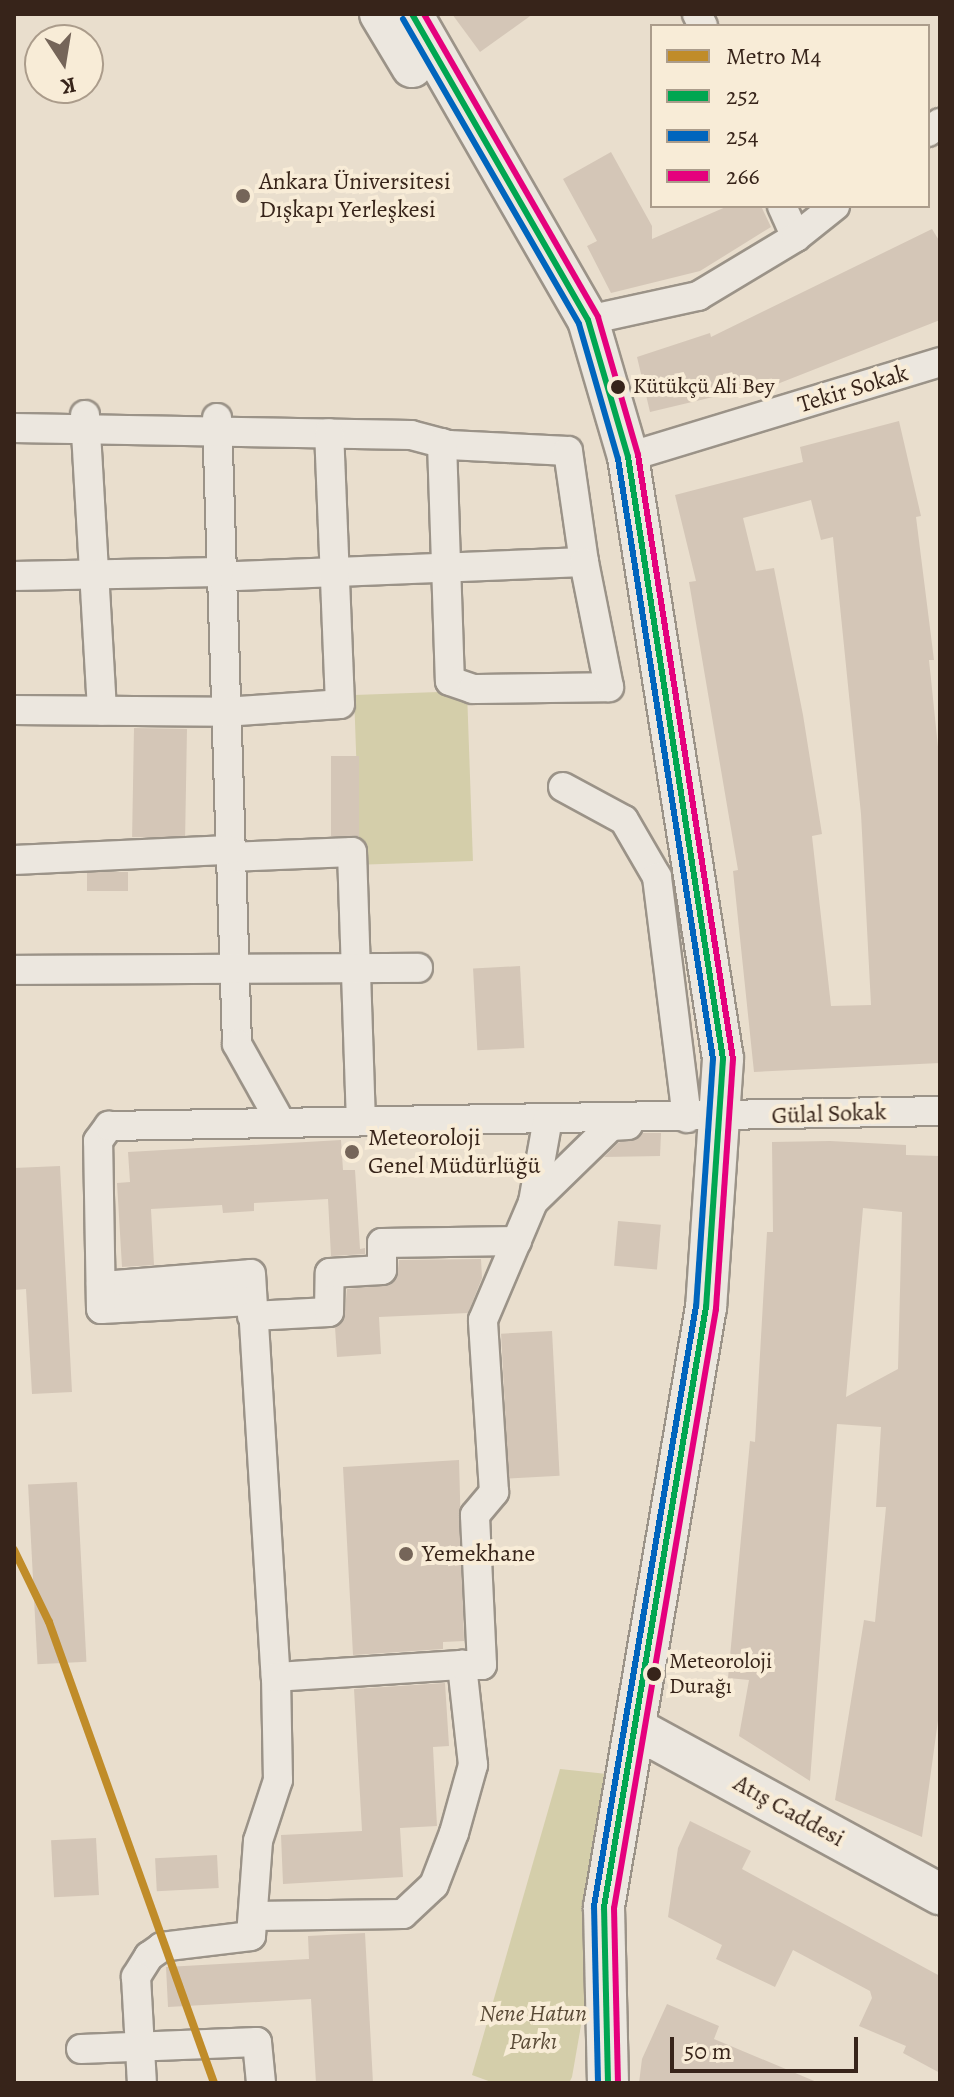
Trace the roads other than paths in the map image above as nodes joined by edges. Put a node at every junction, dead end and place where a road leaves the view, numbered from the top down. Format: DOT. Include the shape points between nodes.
graph roads {
  1 [pos="380,14"];
  2 [pos="412,14"];
  3 [pos="783,208"];
  4 [pos="832,208"];
  5 [pos="796,237"];
  6 [pos="588,320"];
  7 [pos="939,370"];
  8 [pos="85,422"];
  9 [pos="217,423"];
  10 [pos="14,428"];
  11 [pos="329,433"];
  12 [pos="442,443"];
  13 [pos="628,457"];
  14 [pos="584,562"];
  15 [pos="447,568"];
  16 [pos="335,573"];
  17 [pos="92,575"];
  18 [pos="218,575"];
  19 [pos="14,576"];
  20 [pos="14,710"];
  21 [pos="102,711"];
  22 [pos="224,712"];
  23 [pos="563,787"];
  24 [pos="229,854"];
  25 [pos="14,860"];
  26 [pos="234,966"];
  27 [pos="355,968"];
  28 [pos="418,968"];
  29 [pos="14,970"];
  30 [pos="940,1111"];
  31 [pos="703,1118"];
  32 [pos="548,1119"];
  33 [pos="280,1121"];
  34 [pos="361,1121"];
  35 [pos="653,1126"];
  36 [pos="533,1202"];
  37 [pos="517,1241"];
  38 [pos="251,1297"];
  39 [pos="462,1665"];
  40 [pos="276,1677"];
  41 [pos="637,1729"];
  42 [pos="940,1894"];
  43 [pos="253,1916"];
  44 [pos="140,2047"];
  45 [pos="81,2049"];
  46 [pos="142,2083"];
  47 [pos="261,2083"];
  48 [pos="608,2083"];
  1 -- 6 [label="main road" via="470,163"];
  2 -- 6 [label="main road"];
  3 -- 5 [label="street"];
  4 -- 5 [label="street"];
  5 -- 6 [label="street" via="698,296"];
  6 -- 13 [label="main road"];
  7 -- 13 [label="street, Tekir Sokak"];
  8 -- 9 [label="street"];
  8 -- 10 [label="street"];
  8 -- 17 [label="street"];
  9 -- 11 [label="street"];
  9 -- 18 [label="street"];
  11 -- 12 [label="street" via="411,435"];
  11 -- 16 [label="street"];
  12 -- 14 [label="street" via="568,451"];
  12 -- 15 [label="street"];
  13 -- 31 [label="main road" via="723,1059"];
  14 -- 15 [label="street"];
  14 -- 15 [label="street" via="609,687 473,689 450,681"];
  15 -- 16 [label="street"];
  16 -- 18 [label="street"];
  16 -- 22 [label="street" via="340,704"];
  17 -- 18 [label="street"];
  17 -- 19 [label="street"];
  17 -- 21 [label="street"];
  18 -- 22 [label="street"];
  20 -- 21 [label="street"];
  21 -- 22 [label="street"];
  22 -- 24 [label="street"];
  23 -- 31 [label="street" via="624,820 657,877"];
  24 -- 25 [label="street"];
  24 -- 26 [label="street"];
  24 -- 27 [label="street" via="352,852"];
  26 -- 27 [label="street"];
  26 -- 29 [label="street"];
  26 -- 33 [label="street" via="237,1044"];
  27 -- 28 [label="street"];
  27 -- 34 [label="street"];
  30 -- 31 [label="street, Gülal Sokak"];
  31 -- 32 [label="street, Gülal Sokak"];
  31 -- 41 [label="main road" via="706,1307"];
  32 -- 34 [label="street, Gülal Sokak"];
  32 -- 36 [label="street"];
  33 -- 34 [label="street, Gülal Sokak"];
  33 -- 38 [label="street, Gülal Sokak" via="109,1126 98,1141 101,1297"];
  35 -- 36 [label="street" via="611,1126"];
  36 -- 37 [label="street"];
  37 -- 38 [label="street" via="382,1243 382,1270 330,1273 329,1312"];
  37 -- 39 [label="street" via="483,1320 494,1492 475,1515 482,1665"];
  38 -- 40 [label="street"];
  39 -- 40 [label="street"];
  39 -- 43 [label="street" via="473,1765 434,1885 403,1914"];
  40 -- 43 [label="street" via="278,1780 258,1841"];
  41 -- 42 [label="main road, Atış Caddesi"];
  41 -- 48 [label="main road" via="604,1907"];
  43 -- 44 [label="street" via="251,1936 162,1947 149,1956 136,1977"];
  44 -- 45 [label="street"];
  44 -- 46 [label="street"];
  44 -- 47 [label="street" via="257,2042"];
}
